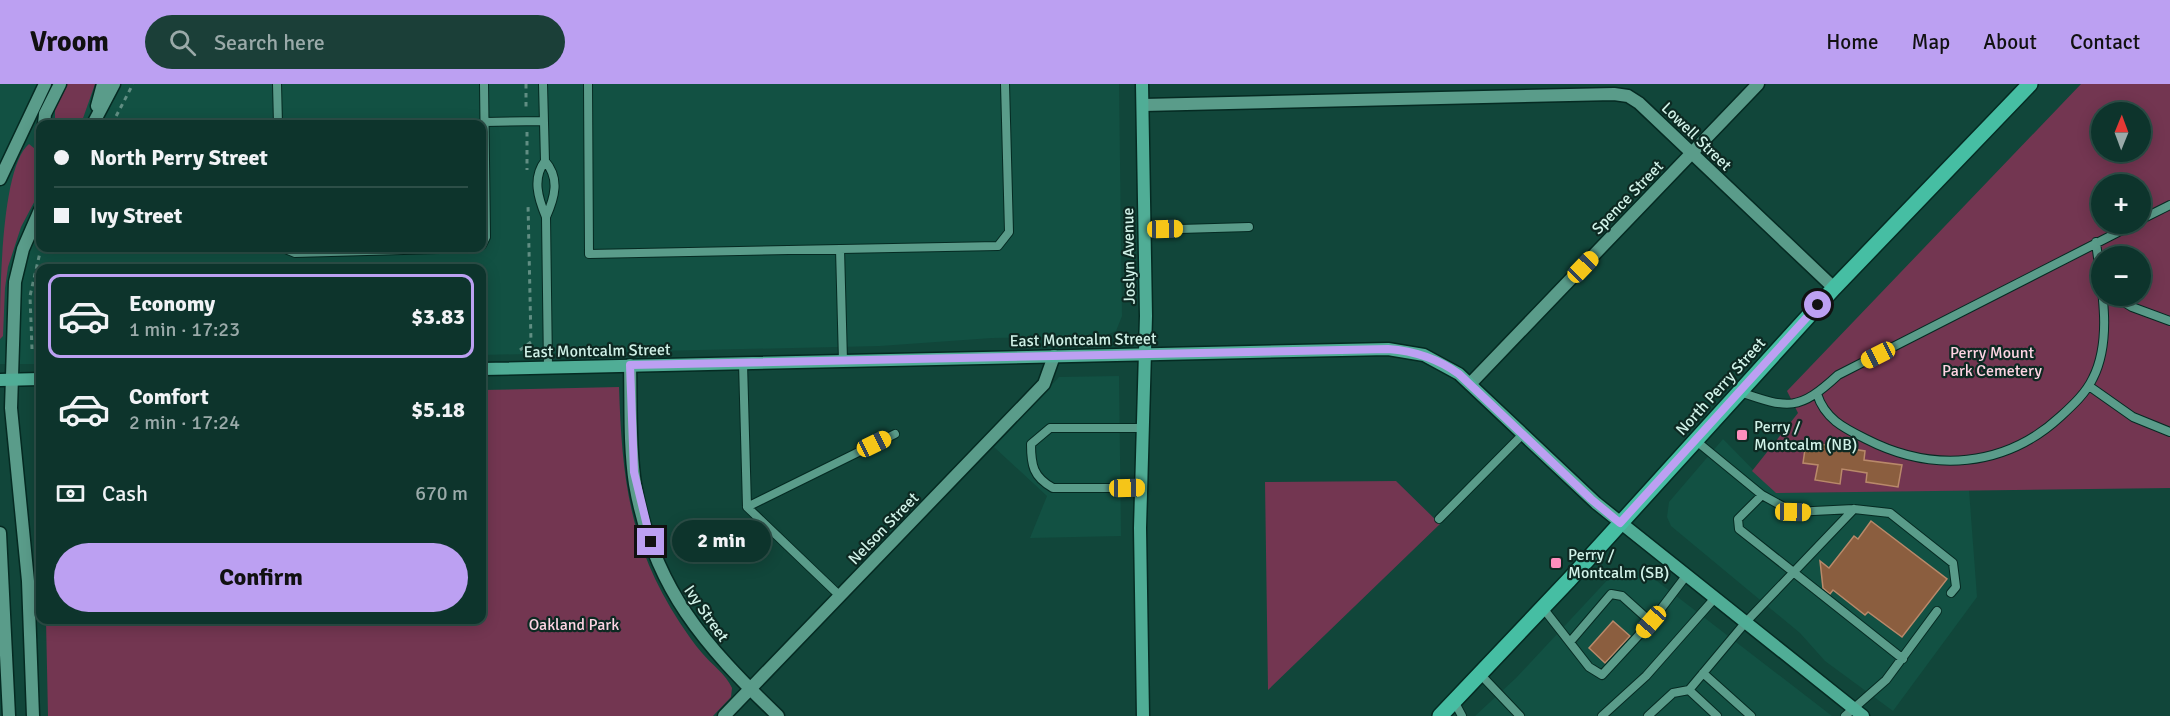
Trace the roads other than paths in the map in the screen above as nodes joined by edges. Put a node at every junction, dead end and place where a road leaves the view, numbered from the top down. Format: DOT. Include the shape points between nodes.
graph roads {
  1 [pos="45,84"];
  2 [pos="60,84"];
  3 [pos="103,84"];
  4 [pos="114,84"];
  5 [pos="277,84"];
  6 [pos="484,84"];
  7 [pos="543,84"];
  8 [pos="588,84"];
  9 [pos="1005,84"];
  10 [pos="1142,84"];
  11 [pos="1758,84"];
  12 [pos="2030,84"];
  13 [pos="1614,89"];
  14 [pos="1143,105"];
  15 [pos="44,120"];
  16 [pos="94,120"];
  17 [pos="95,120"];
  18 [pos="278,120"];
  19 [pos="485,120"];
  20 [pos="544,121"];
  21 [pos="486,122"];
  22 [pos="1692,153"];
  23 [pos="545,161"];
  24 [pos="0,179"];
  25 [pos="2170,205"];
  26 [pos="2151,214"];
  27 [pos="546,217"];
  28 [pos="36,219"];
  29 [pos="1249,227"];
  30 [pos="1144,230"];
  31 [pos="2113,234"];
  32 [pos="2096,242"];
  33 [pos="2096,246"];
  34 [pos="840,249"];
  35 [pos="293,252"];
  36 [pos="331,252"];
  37 [pos="1834,288"];
  38 [pos="2102,306"];
  39 [pos="2130,306"];
  40 [pos="2170,321"];
  41 [pos="1143,354"];
  42 [pos="1054,356"];
  43 [pos="843,361"];
  44 [pos="743,363"];
  45 [pos="630,365"];
  46 [pos="548,367"];
  47 [pos="486,369"];
  48 [pos="36,379"];
  49 [pos="6,380"];
  50 [pos="1470,384"];
  51 [pos="2089,386"];
  52 [pos="1739,392"];
  53 [pos="1817,394"];
  54 [pos="1142,428"];
  55 [pos="2170,432"];
  56 [pos="895,434"];
  57 [pos="1523,434"];
  58 [pos="1695,440"];
  59 [pos="1141,488"];
  60 [pos="1762,495"];
  61 [pos="747,507"];
  62 [pos="1854,508"];
  63 [pos="1439,519"];
  64 [pos="1620,523"];
  65 [pos="0,533"];
  66 [pos="1796,572"];
  67 [pos="1686,576"];
  68 [pos="1951,593"];
  69 [pos="840,596"];
  70 [pos="1714,599"];
  71 [pos="1543,608"];
  72 [pos="1937,611"];
  73 [pos="1651,622"];
  74 [pos="1745,623"];
  75 [pos="1570,642"];
  76 [pos="1903,659"];
  77 [pos="1703,673"];
  78 [pos="1480,674"];
  79 [pos="750,689"];
  80 [pos="1689,690"];
  81 [pos="1454,701"];
  82 [pos="1849,712"];
  83 [pos="9,716"];
  84 [pos="33,716"];
  85 [pos="724,716"];
  86 [pos="778,716"];
  87 [pos="1143,716"];
  88 [pos="1440,716"];
  89 [pos="1462,716"];
  90 [pos="1520,716"];
  91 [pos="1602,716"];
  92 [pos="1648,716"];
  93 [pos="1717,716"];
  94 [pos="1751,716"];
  95 [pos="1863,716"];
  1 -- 24 [label="street"];
  2 -- 15 [label="street"];
  3 -- 16 [label="street"];
  4 -- 17 [label="street"];
  5 -- 18 [label="lane"];
  6 -- 19 [label="lane"];
  7 -- 20 [label="lane"];
  8 -- 34 [label="lane" via="589,254"];
  9 -- 34 [label="lane" via="1009,232 998,246"];
  10 -- 14 [label="main road, Joslyn Avenue"];
  11 -- 22 [label="street, Spence Street"];
  12 -- 37 [label="main road, North Perry Street"];
  13 -- 14 [label="street, Lowell Street"];
  13 -- 22 [label="street, Lowell Street" via="1639,103"];
  14 -- 30 [label="main road, Joslyn Avenue"];
  20 -- 21 [label="lane"];
  20 -- 23 [label="lane"];
  22 -- 37 [label="street, Lowell Street"];
  22 -- 50 [label="street, Spence Street"];
  23 -- 27 [label="lane" via="537,171 538,198"];
  23 -- 27 [label="lane" via="554,171 554,198"];
  25 -- 26 [label="lane"];
  27 -- 46 [label="lane"];
  28 -- 49 [label="street" via="15,282"];
  29 -- 30 [label="lane"];
  30 -- 41 [label="main road, Joslyn Avenue"];
  31 -- 32 [label="lane"];
  32 -- 33 [label="lane"];
  32 -- 53 [label="lane" via="1838,375"];
  34 -- 43 [label="lane"];
  35 -- 36 [label="lane"];
  37 -- 52 [label="main road, North Perry Street"];
  38 -- 51 [label="lane" via="2103,342"];
  39 -- 40 [label="lane"];
  41 -- 42 [label="main road, East Montcalm Street"];
  41 -- 50 [label="main road, East Montcalm Street" via="1399,350 1435,359"];
  41 -- 54 [label="main road, Joslyn Avenue"];
  42 -- 43 [label="main road, East Montcalm Street"];
  42 -- 69 [label="street, Nelson Street" via="1044,384"];
  43 -- 44 [label="main road, East Montcalm Street"];
  44 -- 45 [label="main road, East Montcalm Street"];
  44 -- 61 [label="lane"];
  45 -- 46 [label="main road, East Montcalm Street"];
  45 -- 79 [label="street, Ivy Street" via="634,472 651,542 691,623"];
  46 -- 47 [label="main road, East Montcalm Street"];
  48 -- 49 [label="main road"];
  49 -- 84 [label="street" via="30,609"];
  50 -- 57 [label="main road, East Montcalm Street"];
  51 -- 53 [label="lane" via="2063,415 2032,439 1993,455 1954,461 1915,459 1869,441 1834,421"];
  51 -- 55 [label="lane" via="2133,417"];
  52 -- 53 [label="lane" via="1784,405"];
  52 -- 58 [label="main road, North Perry Street"];
  54 -- 59 [label="main road, Joslyn Avenue"];
  54 -- 59 [label="lane" via="1050,428 1031,444 1031,466 1040,481 1053,488"];
  56 -- 61 [label="lane"];
  57 -- 63 [label="lane"];
  57 -- 64 [label="main road, East Montcalm Street"];
  58 -- 60 [label="lane"];
  58 -- 64 [label="main road, North Perry Street"];
  59 -- 87 [label="main road, Joslyn Avenue"];
  60 -- 62 [label="lane" via="1793,512"];
  60 -- 66 [label="lane" via="1738,519 1739,529"];
  61 -- 69 [label="lane"];
  62 -- 66 [label="lane"];
  62 -- 68 [label="lane" via="1890,513 1953,563 1956,587"];
  64 -- 67 [label="main road, East Montcalm Street"];
  64 -- 71 [label="main road, North Perry Street"];
  65 -- 83 [label="street"];
  66 -- 74 [label="lane"];
  66 -- 76 [label="lane"];
  67 -- 70 [label="main road, East Montcalm Street"];
  67 -- 73 [label="lane"];
  69 -- 79 [label="street, Nelson Street"];
  70 -- 74 [label="main road, East Montcalm Street"];
  70 -- 91 [label="lane" via="1646,676"];
  71 -- 75 [label="lane"];
  71 -- 78 [label="main road, North Perry Street"];
  72 -- 76 [label="lane"];
  73 -- 75 [label="lane" via="1622,596 1611,594"];
  73 -- 75 [label="lane" via="1602,675 1589,667"];
  74 -- 77 [label="lane"];
  74 -- 82 [label="main road, East Montcalm Street"];
  76 -- 82 [label="lane" via="1886,680"];
  77 -- 80 [label="lane"];
  77 -- 94 [label="lane"];
  78 -- 81 [label="main road, North Perry Street"];
  78 -- 90 [label="lane"];
  79 -- 85 [label="street, Nelson Street"];
  79 -- 86 [label="street, Ivy Street"];
  80 -- 92 [label="lane" via="1673,693"];
  80 -- 93 [label="lane"];
  81 -- 88 [label="main road, North Perry Street"];
  81 -- 89 [label="lane"];
  82 -- 95 [label="main road, East Montcalm Street"];
}
